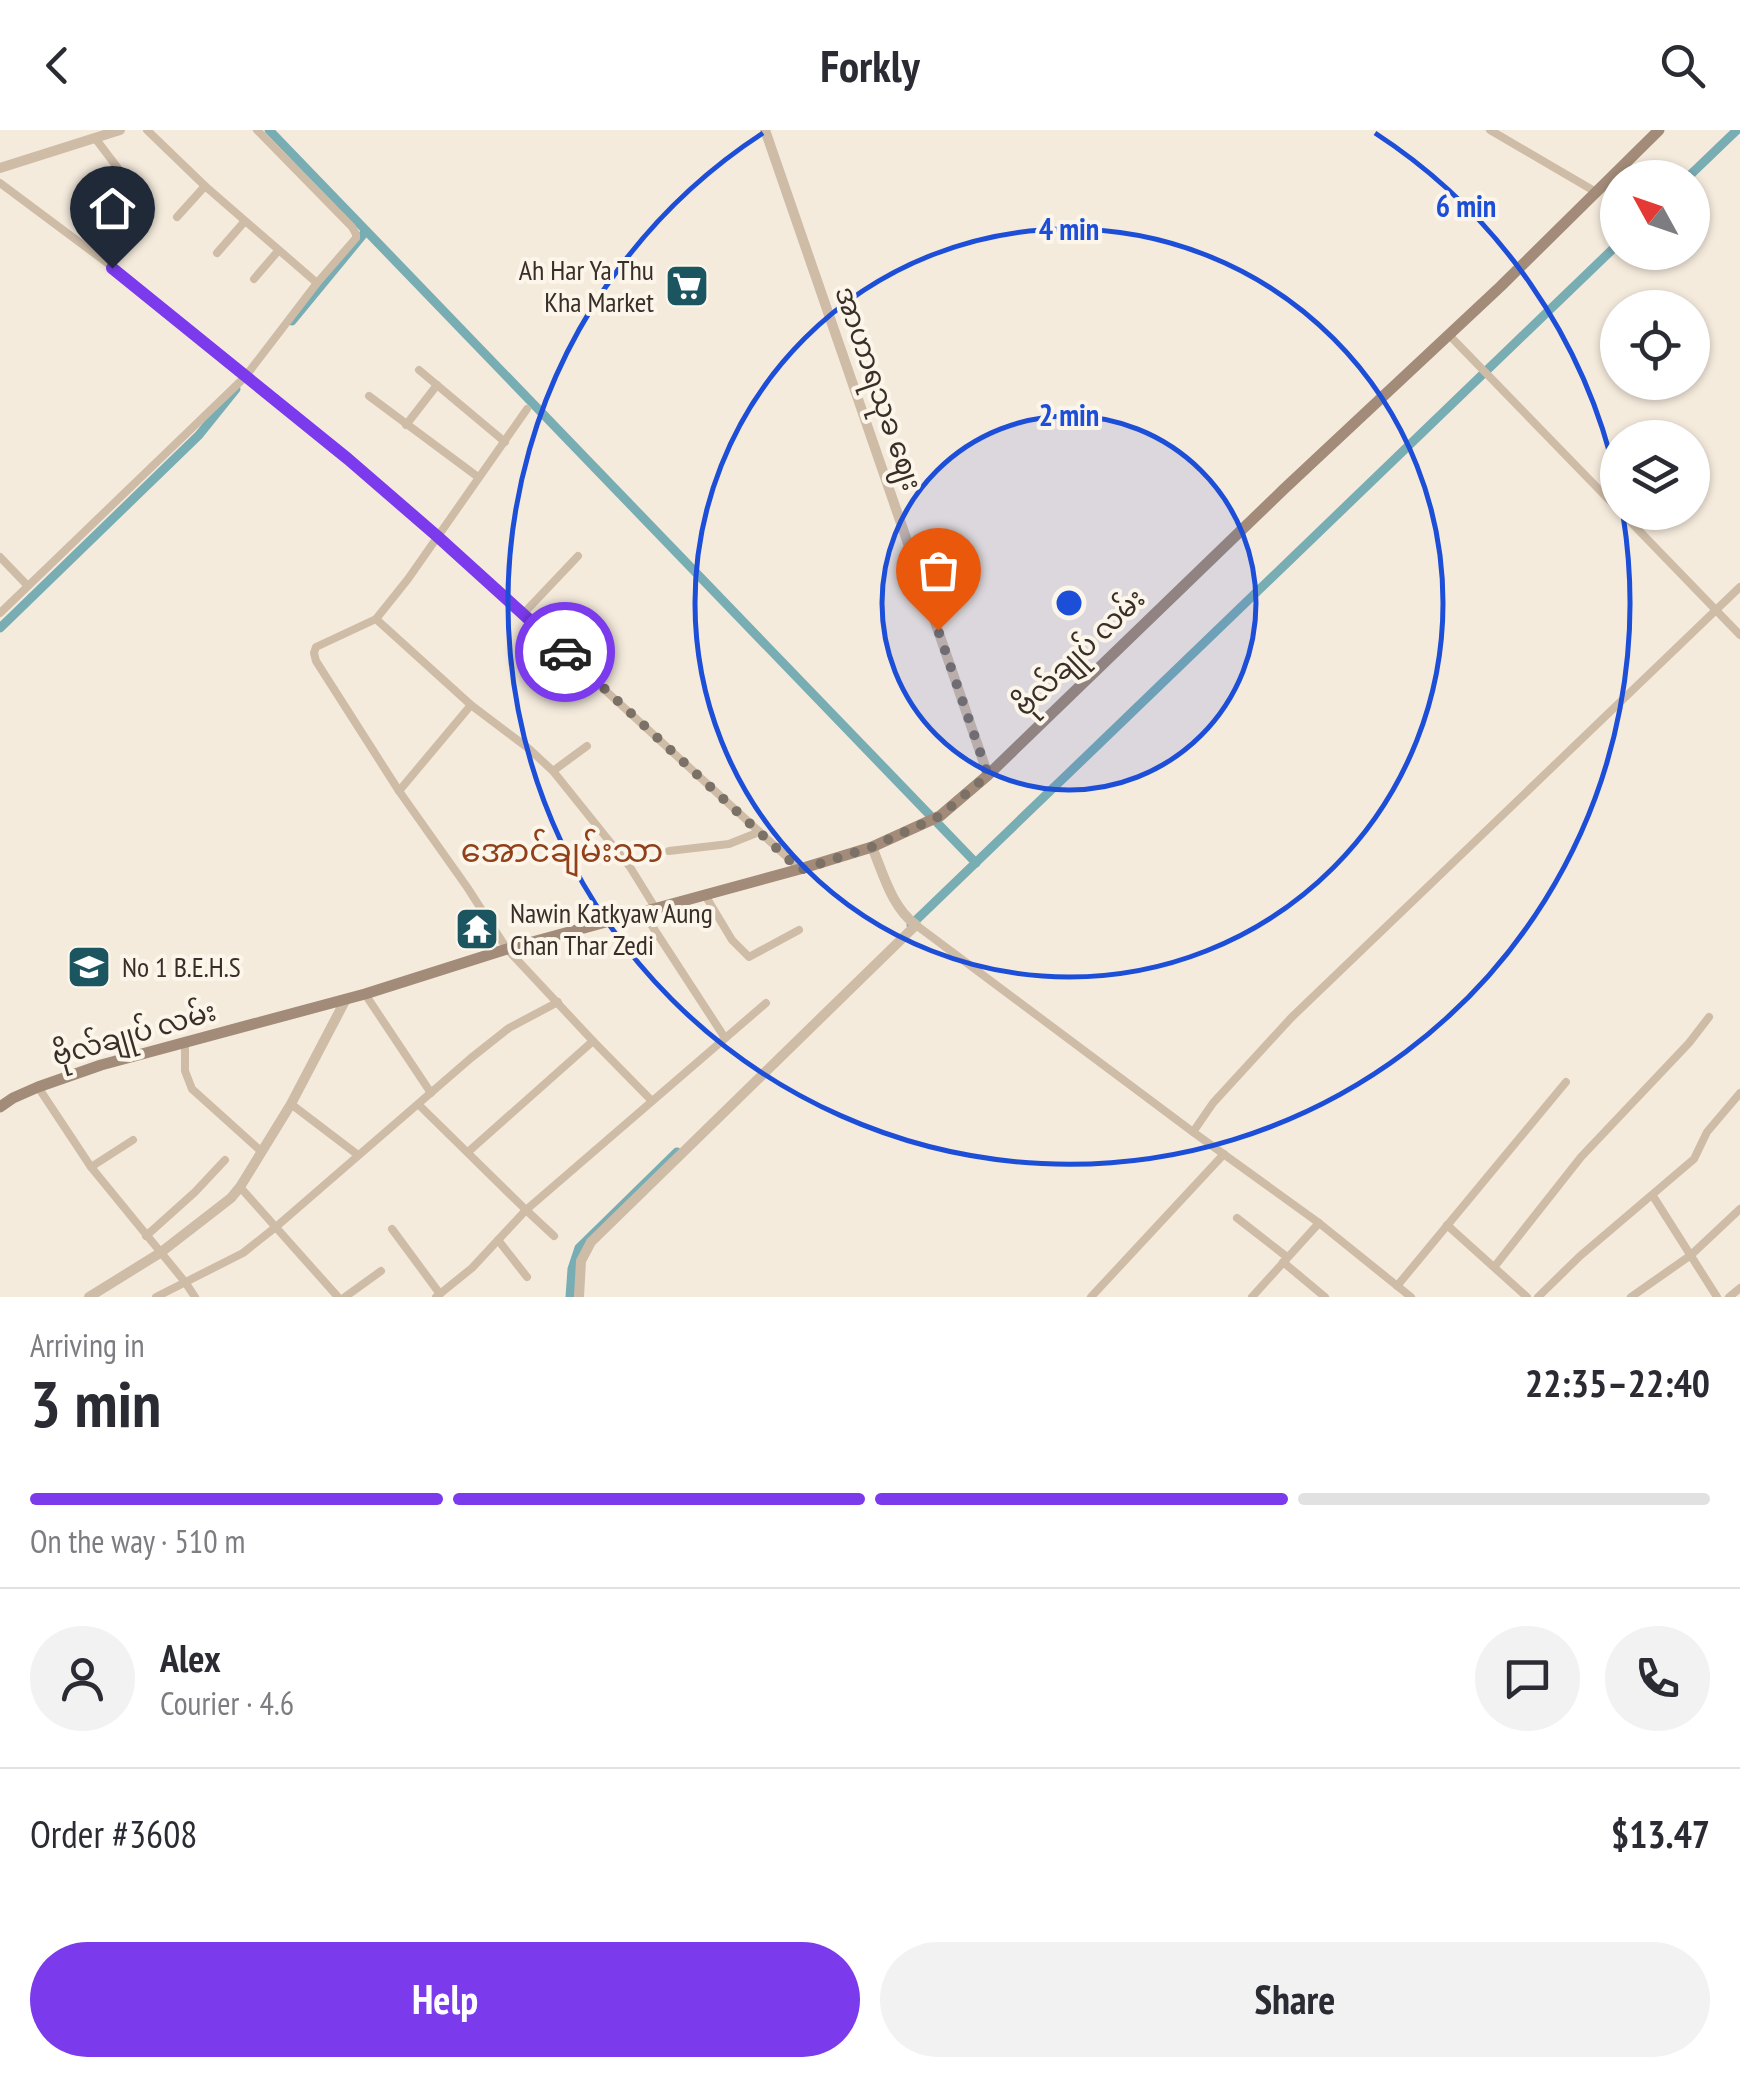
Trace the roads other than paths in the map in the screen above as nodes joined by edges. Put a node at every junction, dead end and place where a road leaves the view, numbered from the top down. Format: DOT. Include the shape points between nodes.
graph roads {
  1 [pos="120,130"];
  2 [pos="147,130"];
  3 [pos="258,130"];
  4 [pos="765,130"];
  5 [pos="1490,130"];
  6 [pos="1659,130"];
  7 [pos="95,138"];
  8 [pos="0,168"];
  9 [pos="0,183"];
  10 [pos="205,186"];
  11 [pos="1596,192"];
  12 [pos="142,200"];
  13 [pos="177,217"];
  14 [pos="244,221"];
  15 [pos="278,250"];
  16 [pos="217,253"];
  17 [pos="254,279"];
  18 [pos="317,283"];
  19 [pos="1449,335"];
  20 [pos="419,370"];
  21 [pos="245,377"];
  22 [pos="437,385"];
  23 [pos="369,396"];
  24 [pos="528,409"];
  25 [pos="406,425"];
  26 [pos="505,442"];
  27 [pos="478,477"];
  28 [pos="1600,490"];
  29 [pos="1639,530"];
  30 [pos="437,536"];
  31 [pos="578,556"];
  32 [pos="0,557"];
  33 [pos="27,586"];
  34 [pos="1740,587"];
  35 [pos="1716,610"];
  36 [pos="0,612"];
  37 [pos="523,614"];
  38 [pos="376,619"];
  39 [pos="1740,635"];
  40 [pos="471,705"];
  41 [pos="587,746"];
  42 [pos="553,772"];
  43 [pos="988,775"];
  44 [pos="399,791"];
  45 [pos="759,832"];
  46 [pos="872,847"];
  47 [pos="669,851"];
  48 [pos="800,870"];
  49 [pos="706,895"];
  50 [pos="649,910"];
  51 [pos="913,924"];
  52 [pos="800,930"];
  53 [pos="508,949"];
  54 [pos="365,994"];
  55 [pos="346,999"];
  56 [pos="558,1002"];
  57 [pos="766,1003"];
  58 [pos="1709,1017"];
  59 [pos="725,1038"];
  60 [pos="593,1041"];
  61 [pos="185,1043"];
  62 [pos="1566,1082"];
  63 [pos="38,1087"];
  64 [pos="431,1093"];
  65 [pos="1740,1093"];
  66 [pos="652,1101"];
  67 [pos="291,1104"];
  68 [pos="419,1105"];
  69 [pos="0,1106"];
  70 [pos="1194,1132"];
  71 [pos="133,1140"];
  72 [pos="262,1152"];
  73 [pos="468,1152"];
  74 [pos="1224,1154"];
  75 [pos="358,1155"];
  76 [pos="225,1160"];
  77 [pos="91,1167"];
  78 [pos="240,1187"];
  79 [pos="1653,1196"];
  80 [pos="1740,1208"];
  81 [pos="526,1210"];
  82 [pos="1237,1218"];
  83 [pos="1320,1224"];
  84 [pos="277,1226"];
  85 [pos="1448,1226"];
  86 [pos="392,1229"];
  87 [pos="146,1236"];
  88 [pos="554,1236"];
  89 [pos="498,1240"];
  90 [pos="160,1252"];
  91 [pos="1691,1254"];
  92 [pos="1285,1259"];
  93 [pos="1495,1266"];
  94 [pos="381,1271"];
  95 [pos="527,1276"];
  96 [pos="185,1282"];
  97 [pos="1397,1286"];
  98 [pos="1740,1288"];
  99 [pos="438,1295"];
  100 [pos="89,1297"];
  101 [pos="156,1297"];
  102 [pos="194,1297"];
  103 [pos="338,1297"];
  104 [pos="346,1297"];
  105 [pos="578,1297"];
  106 [pos="1091,1297"];
  107 [pos="1252,1297"];
  108 [pos="1325,1297"];
  109 [pos="1411,1297"];
  110 [pos="1527,1297"];
  111 [pos="1538,1297"];
  112 [pos="1631,1297"];
  113 [pos="1717,1297"];
  114 [pos="1730,1297"];
  1 -- 7 [label="street"];
  2 -- 10 [label="street"];
  3 -- 18 [label="street" via="356,234"];
  4 -- 43 [label="street, အာဟာရသုခ ဈေး"];
  5 -- 11 [label="street"];
  6 -- 11 [label="main road, ဗိုလ်ချုပ် လမ်း"];
  7 -- 8 [label="street"];
  7 -- 12 [label="street"];
  9 -- 21 [label="street"];
  10 -- 13 [label="street"];
  10 -- 14 [label="street"];
  11 -- 19 [label="main road, ဗိုလ်ချုပ် လမ်း"];
  14 -- 15 [label="street"];
  14 -- 16 [label="street"];
  15 -- 17 [label="street"];
  15 -- 18 [label="street"];
  18 -- 21 [label="street"];
  19 -- 28 [label="street"];
  19 -- 43 [label="main road, ဗိုလ်ချုပ် လမ်း"];
  20 -- 22 [label="street"];
  21 -- 30 [label="street"];
  21 -- 33 [label="street"];
  22 -- 25 [label="street"];
  22 -- 26 [label="street"];
  23 -- 25 [label="street"];
  24 -- 26 [label="street"];
  25 -- 27 [label="street"];
  26 -- 27 [label="street"];
  27 -- 30 [label="street"];
  29 -- 35 [label="street"];
  30 -- 37 [label="street"];
  30 -- 38 [label="street"];
  31 -- 37 [label="street"];
  32 -- 33 [label="street"];
  33 -- 36 [label="street"];
  34 -- 35 [label="street"];
  35 -- 39 [label="street"];
  35 -- 70 [label="street" via="1291,1018"];
  37 -- 45 [label="street"];
  38 -- 40 [label="street"];
  38 -- 44 [label="street" via="314,652"];
  40 -- 42 [label="street"];
  40 -- 44 [label="street"];
  41 -- 42 [label="street"];
  42 -- 50 [label="street" via="630,867"];
  43 -- 46 [label="main road, ဗိုလ်ချုပ် လမ်း" via="940,816"];
  44 -- 53 [label="street"];
  45 -- 47 [label="street" via="729,844"];
  45 -- 48 [label="street"];
  46 -- 48 [label="main road, ဗိုလ်ချုပ် လမ်း"];
  46 -- 51 [label="street"];
  48 -- 49 [label="main road, ဗိုလ်ချုပ် လမ်း"];
  49 -- 50 [label="main road, ဗိုလ်ချုပ် လမ်း"];
  49 -- 52 [label="street" via="749,957"];
  50 -- 53 [label="main road, ဗိုလ်ချုပ် လမ်း"];
  50 -- 59 [label="street"];
  51 -- 70 [label="street"];
  51 -- 105 [label="street" via="591,1242 581,1261"];
  53 -- 54 [label="main road, ဗိုလ်ချုပ် လမ်း"];
  53 -- 56 [label="street"];
  54 -- 55 [label="main road, ဗိုလ်ချုပ် လမ်း"];
  54 -- 64 [label="street"];
  55 -- 61 [label="main road, ဗိုလ်ချုပ် လမ်း"];
  55 -- 67 [label="street"];
  56 -- 60 [label="street"];
  56 -- 64 [label="street" via="508,1028"];
  57 -- 59 [label="street"];
  58 -- 93 [label="street" via="1581,1156"];
  59 -- 66 [label="street"];
  60 -- 66 [label="street"];
  60 -- 73 [label="street"];
  61 -- 63 [label="main road, ဗိုလ်ချုပ် လမ်း"];
  61 -- 72 [label="street" via="184,1071 192,1089"];
  62 -- 85 [label="street"];
  63 -- 69 [label="main road, ဗိုလ်ချုပ် လမ်း"];
  63 -- 77 [label="street"];
  64 -- 68 [label="street"];
  65 -- 79 [label="street" via="1706,1132 1694,1160"];
  66 -- 81 [label="street"];
  67 -- 72 [label="street"];
  67 -- 75 [label="street"];
  68 -- 73 [label="street"];
  68 -- 75 [label="street"];
  70 -- 74 [label="street"];
  71 -- 77 [label="street"];
  72 -- 78 [label="street"];
  73 -- 81 [label="street"];
  74 -- 83 [label="street"];
  74 -- 106 [label="street"];
  75 -- 84 [label="street"];
  76 -- 87 [label="street"];
  77 -- 87 [label="street"];
  78 -- 84 [label="street"];
  78 -- 90 [label="street"];
  79 -- 91 [label="street"];
  79 -- 111 [label="street"];
  80 -- 91 [label="street"];
  81 -- 88 [label="street"];
  81 -- 89 [label="street"];
  82 -- 92 [label="street"];
  83 -- 92 [label="street"];
  83 -- 97 [label="street"];
  84 -- 96 [label="street"];
  84 -- 103 [label="street"];
  85 -- 93 [label="street"];
  85 -- 97 [label="street"];
  86 -- 99 [label="street"];
  87 -- 90 [label="street"];
  89 -- 95 [label="street"];
  89 -- 99 [label="street"];
  90 -- 96 [label="street"];
  90 -- 100 [label="street"];
  91 -- 112 [label="street"];
  91 -- 113 [label="street"];
  92 -- 107 [label="street"];
  92 -- 108 [label="street"];
  93 -- 110 [label="street"];
  94 -- 104 [label="street"];
  96 -- 101 [label="street"];
  96 -- 102 [label="street"];
  97 -- 109 [label="street"];
  98 -- 114 [label="street"];
}
